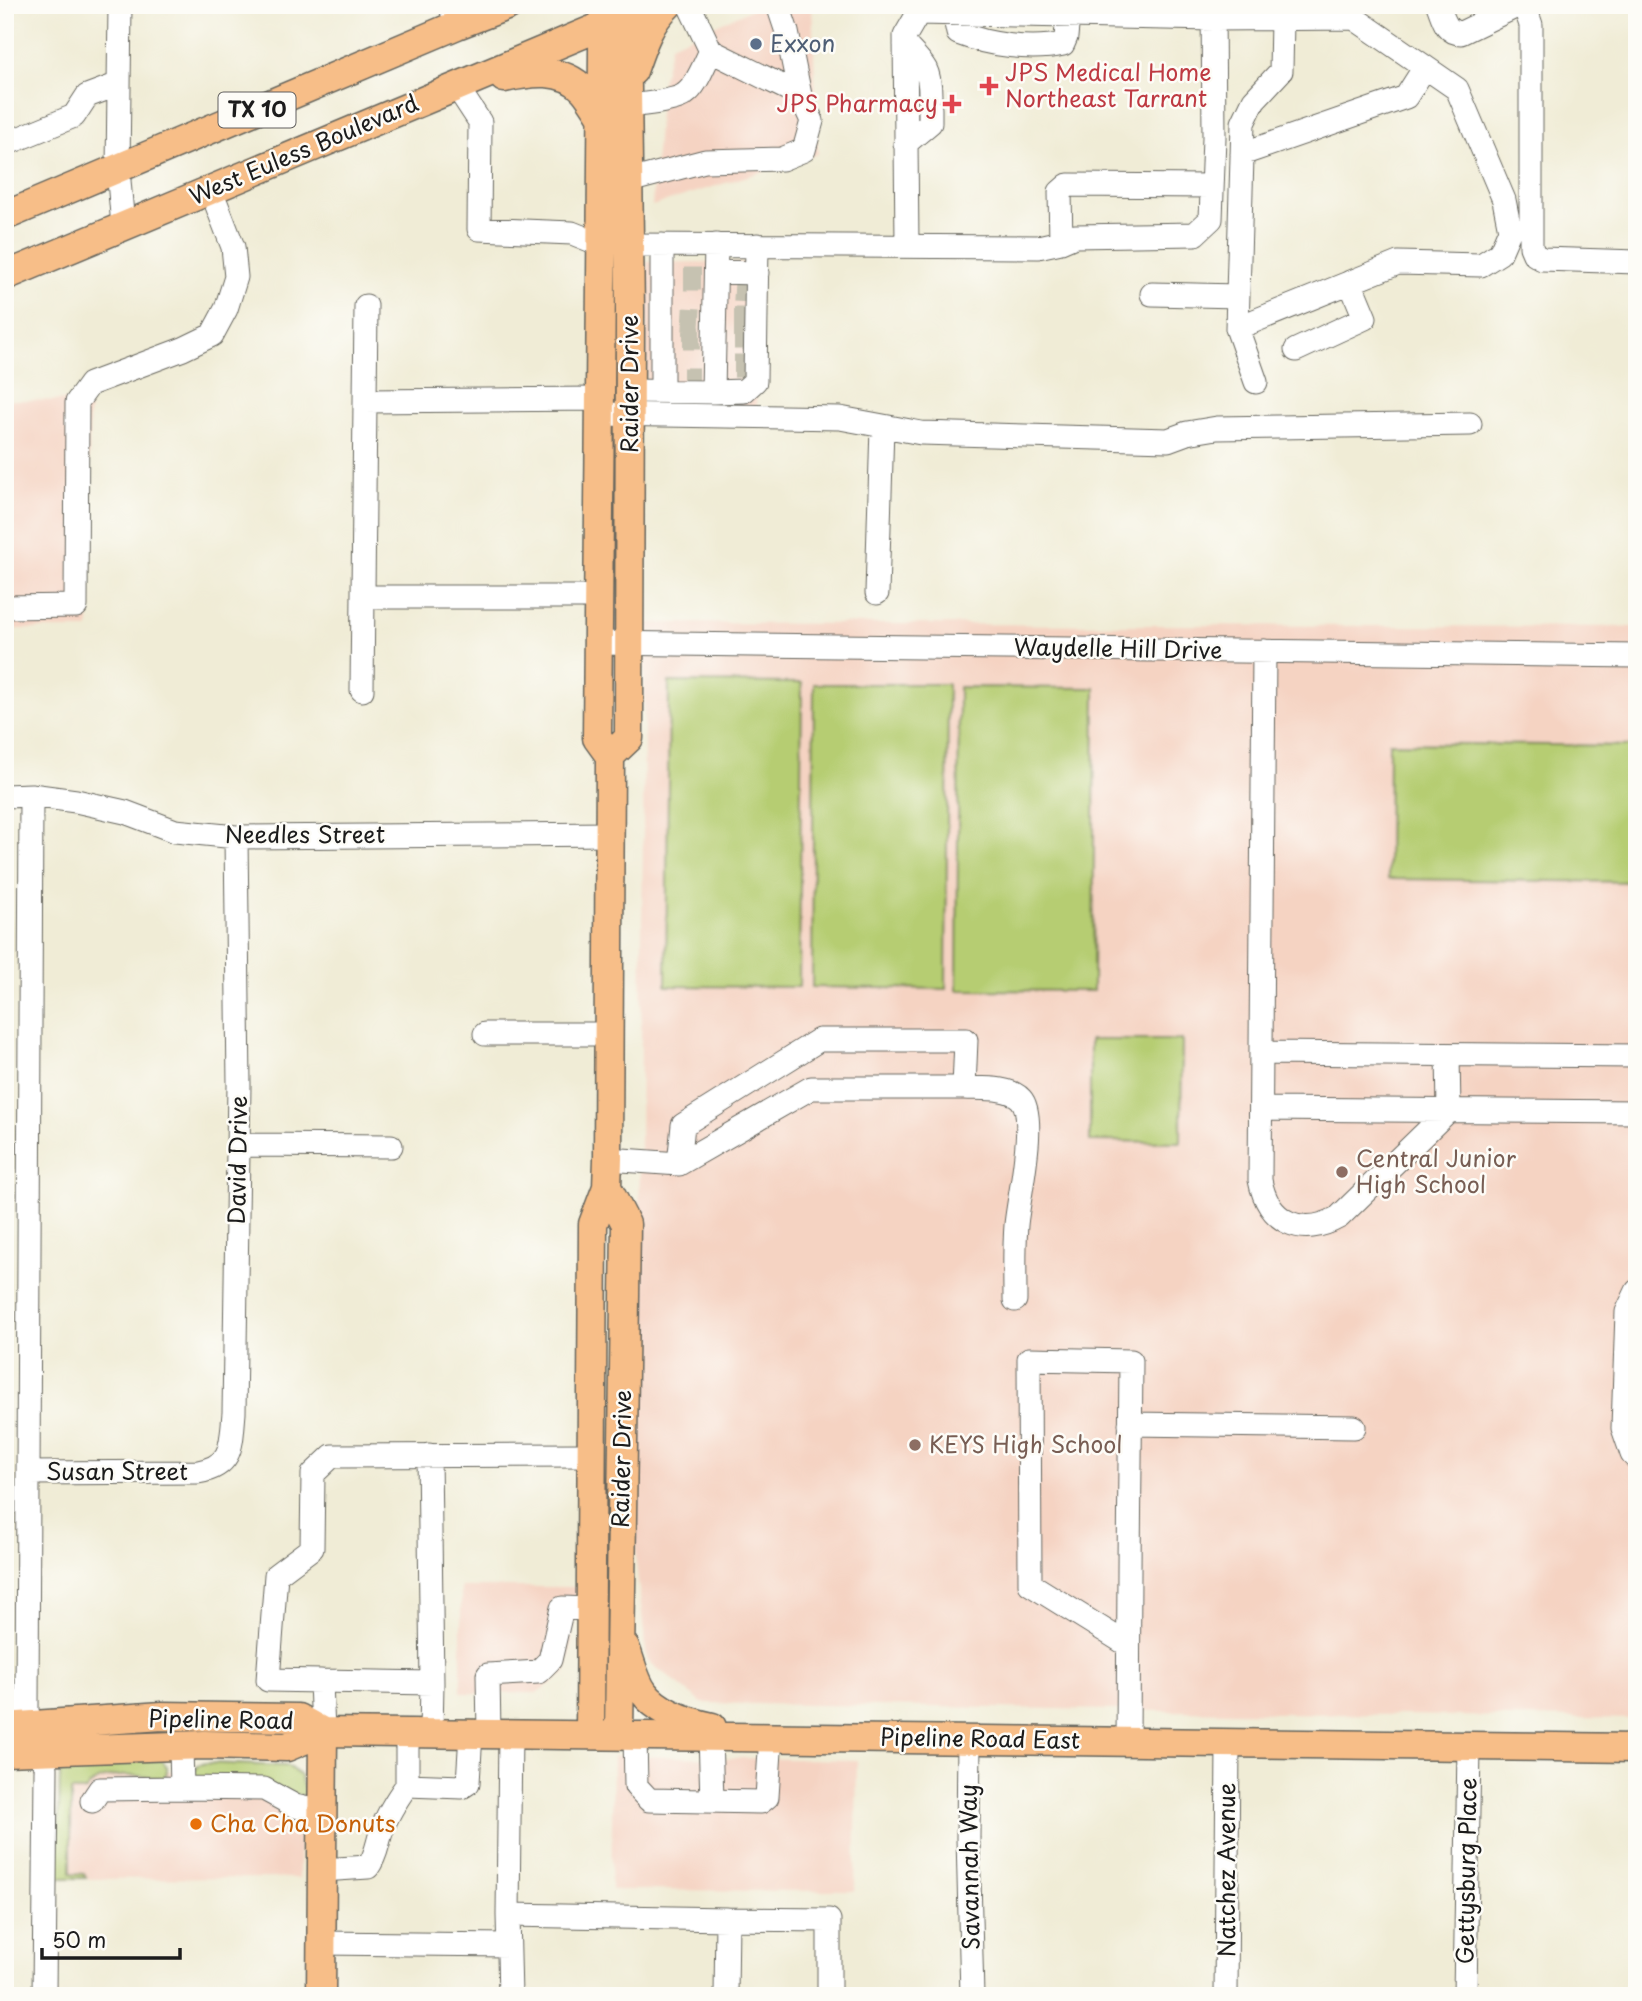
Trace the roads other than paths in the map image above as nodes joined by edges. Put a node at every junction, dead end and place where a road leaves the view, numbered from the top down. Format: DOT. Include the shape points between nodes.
graph roads {
  1 [pos="120,5"];
  2 [pos="509,5"];
  3 [pos="668,5"];
  4 [pos="689,5"];
  5 [pos="778,5"];
  6 [pos="1438,5"];
  7 [pos="921,9"];
  8 [pos="622,11"];
  9 [pos="1069,11"];
  10 [pos="1213,12"];
  11 [pos="954,14"];
  12 [pos="454,15"];
  13 [pos="1282,20"];
  14 [pos="905,45"];
  15 [pos="711,51"];
  16 [pos="1425,67"];
  17 [pos="119,84"];
  18 [pos="457,87"];
  19 [pos="800,95"];
  20 [pos="614,113"];
  21 [pos="8,143"];
  22 [pos="905,144"];
  23 [pos="1242,154"];
  24 [pos="118,169"];
  25 [pos="629,181"];
  26 [pos="1211,186"];
  27 [pos="211,190"];
  28 [pos="5,216"];
  29 [pos="123,226"];
  30 [pos="1061,242"];
  31 [pos="602,245"];
  32 [pos="629,245"];
  33 [pos="662,245"];
  34 [pos="716,245"];
  35 [pos="757,245"];
  36 [pos="907,245"];
  37 [pos="1637,262"];
  38 [pos="5,276"];
  39 [pos="1350,282"];
  40 [pos="1152,294"];
  41 [pos="1238,296"];
  42 [pos="366,306"];
  43 [pos="1237,328"];
  44 [pos="711,329"];
  45 [pos="1296,350"];
  46 [pos="1256,382"];
  47 [pos="365,401"];
  48 [pos="630,403"];
  49 [pos="600,406"];
  50 [pos="1470,424"];
  51 [pos="882,427"];
  52 [pos="877,593"];
  53 [pos="363,597"];
  54 [pos="598,597"];
  55 [pos="5,607"];
  56 [pos="598,643"];
  57 [pos="629,643"];
  58 [pos="1264,651"];
  59 [pos="1637,656"];
  60 [pos="362,690"];
  61 [pos="610,755"];
  62 [pos="32,795"];
  63 [pos="5,796"];
  64 [pos="609,834"];
  65 [pos="236,837"];
  66 [pos="485,1034"];
  67 [pos="608,1034"];
  68 [pos="1261,1053"];
  69 [pos="1448,1055"];
  70 [pos="1637,1056"];
  71 [pos="964,1088"];
  72 [pos="1261,1109"];
  73 [pos="1449,1110"];
  74 [pos="1637,1112"];
  75 [pos="238,1145"];
  76 [pos="391,1146"];
  77 [pos="608,1159"];
  78 [pos="679,1164"];
  79 [pos="607,1187"];
  80 [pos="1637,1290"];
  81 [pos="1015,1300"];
  82 [pos="1130,1424"];
  83 [pos="1354,1427"];
  84 [pos="429,1455"];
  85 [pos="591,1455"];
  86 [pos="1637,1459"];
  87 [pos="206,1471"];
  88 [pos="28,1473"];
  89 [pos="591,1534"];
  90 [pos="621,1534"];
  91 [pos="590,1609"];
  92 [pos="619,1634"];
  93 [pos="1128,1645"];
  94 [pos="321,1681"];
  95 [pos="432,1683"];
  96 [pos="18,1726"];
  97 [pos="323,1732"];
  98 [pos="419,1732"];
  99 [pos="490,1733"];
  100 [pos="590,1734"];
  101 [pos="627,1734"];
  102 [pos="710,1735"];
  103 [pos="758,1736"];
  104 [pos="969,1739"];
  105 [pos="1128,1743"];
  106 [pos="1228,1744"];
  107 [pos="181,1746"];
  108 [pos="1469,1746"];
  109 [pos="1637,1748"];
  110 [pos="5,1752"];
  111 [pos="37,1753"];
  112 [pos="407,1785"];
  113 [pos="182,1788"];
  114 [pos="92,1801"];
  115 [pos="712,1801"];
  116 [pos="322,1812"];
  117 [pos="322,1870"];
  118 [pos="508,1915"];
  119 [pos="727,1919"];
  120 [pos="321,1943"];
  121 [pos="508,1945"];
  122 [pos="44,1996"];
  123 [pos="321,1996"];
  124 [pos="510,1996"];
  125 [pos="726,1996"];
  126 [pos="829,1996"];
  127 [pos="972,1996"];
  128 [pos="1226,1996"];
  129 [pos="1465,1996"];
  1 -- 17 [label="street"];
  2 -- 12 [label="main road, TX 10"];
  3 -- 20 [label="main road" via="643,40"];
  4 -- 15 [label="street"];
  5 -- 19 [label="street"];
  6 -- 37 [label="street" via="1447,28 1454,33 1517,6 1529,12 1534,254 1542,259"];
  7 -- 11 [label="street"];
  7 -- 14 [label="street" via="905,36"];
  8 -- 18 [label="main road, West Euless Boulevard / TX 10"];
  8 -- 20 [label="main road, Raider Drive"];
  9 -- 10 [label="street"];
  9 -- 11 [label="street"];
  9 -- 11 [label="street" via="1063,44 1049,47 972,38 958,33"];
  10 -- 13 [label="street"];
  10 -- 26 [label="street"];
  12 -- 24 [label="main road, TX 10"];
  13 -- 16 [label="street" via="1354,18"];
  13 -- 23 [label="street" via="1281,71 1254,100 1243,123"];
  14 -- 22 [label="street"];
  14 -- 22 [label="street" via="930,77 930,123"];
  15 -- 19 [label="street"];
  15 -- 20 [label="street" via="686,94"];
  16 -- 23 [label="street" via="1406,97"];
  16 -- 39 [label="street" via="1457,89 1504,200 1510,230 1500,253 1481,265 1398,263"];
  17 -- 21 [label="street" via="87,96 74,116"];
  17 -- 24 [label="street"];
  18 -- 20 [label="main road" via="531,72 553,74 566,77"];
  18 -- 27 [label="main road, West Euless Boulevard / TX 10"];
  18 -- 31 [label="street" via="480,122 479,229 572,233"];
  19 -- 25 [label="street" via="812,121 804,150 782,159 705,161"];
  20 -- 25 [label="main road, Raider Drive"];
  20 -- 31 [label="main road, Raider Drive"];
  22 -- 36 [label="street"];
  23 -- 41 [label="street"];
  24 -- 28 [label="main road, TX 10"];
  24 -- 29 [label="street"];
  25 -- 32 [label="main road, Raider Drive"];
  26 -- 30 [label="street" via="1211,219 1195,234 1075,236"];
  26 -- 30 [label="street" via="1068,185 1060,192"];
  27 -- 29 [label="main road, West Euless Boulevard / TX 10"];
  27 -- 55 [label="street" via="233,247 236,277 226,309 212,335 90,384 77,402 76,606"];
  29 -- 38 [label="main road, West Euless Boulevard / TX 10"];
  30 -- 36 [label="street" via="1038,247"];
  31 -- 32 [label="main road"];
  31 -- 49 [label="main road, Raider Drive"];
  32 -- 33 [label="street"];
  32 -- 48 [label="main road, Raider Drive"];
  33 -- 34 [label="street"];
  33 -- 44 [label="street"];
  34 -- 35 [label="street"];
  34 -- 44 [label="street"];
  35 -- 36 [label="street"];
  35 -- 44 [label="street"];
  39 -- 43 [label="street"];
  39 -- 45 [label="street" via="1366,318"];
  40 -- 41 [label="street"];
  41 -- 43 [label="street"];
  42 -- 47 [label="street"];
  43 -- 46 [label="street"];
  44 -- 48 [label="street"];
  47 -- 49 [label="street"];
  47 -- 53 [label="street"];
  48 -- 49 [label="street"];
  48 -- 51 [label="street" via="840,418"];
  48 -- 57 [label="main road, Raider Drive"];
  49 -- 54 [label="main road, Raider Drive"];
  50 -- 51 [label="street" via="1217,428 1168,440 920,433"];
  51 -- 52 [label="street"];
  53 -- 54 [label="street"];
  53 -- 60 [label="street"];
  54 -- 56 [label="main road, Raider Drive"];
  56 -- 57 [label="street, Waydelle Hill Drive"];
  56 -- 61 [label="main road, Raider Drive" via="597,738"];
  57 -- 58 [label="street, Waydelle Hill Drive"];
  57 -- 61 [label="main road, Raider Drive" via="629,738"];
  58 -- 59 [label="street, Waydelle Hill Drive"];
  58 -- 68 [label="street"];
  61 -- 64 [label="main road, Raider Drive"];
  62 -- 63 [label="street, Needles Street"];
  62 -- 65 [label="street, Needles Street" via="125,812 175,831"];
  62 -- 88 [label="street"];
  64 -- 65 [label="street, Needles Street"];
  64 -- 67 [label="main road, Raider Drive"];
  65 -- 75 [label="street, David Drive"];
  66 -- 67 [label="street"];
  67 -- 77 [label="main road, Raider Drive"];
  68 -- 69 [label="street"];
  68 -- 72 [label="street"];
  69 -- 70 [label="street"];
  69 -- 73 [label="street"];
  71 -- 78 [label="street" via="811,1088"];
  71 -- 78 [label="street" via="966,1041 819,1040 683,1125"];
  71 -- 81 [label="street" via="1013,1094 1022,1100 1026,1111"];
  72 -- 73 [label="street"];
  72 -- 73 [label="street" via="1263,1195 1282,1219 1311,1227 1339,1217"];
  73 -- 74 [label="street"];
  75 -- 76 [label="street"];
  75 -- 87 [label="street, David Drive" via="234,1413 230,1452 221,1464"];
  77 -- 78 [label="street"];
  77 -- 79 [label="main road, Raider Drive"];
  79 -- 85 [label="main road, Raider Drive" via="593,1224"];
  79 -- 90 [label="main road, Raider Drive" via="626,1224"];
  80 -- 86 [label="street" via="1627,1312 1623,1428"];
  82 -- 83 [label="street"];
  82 -- 93 [label="street"];
  82 -- 93 [label="street" via="1130,1361 1029,1359 1030,1584"];
  84 -- 85 [label="street"];
  84 -- 94 [label="street" via="332,1456 313,1474 312,1549 276,1575 268,1680"];
  84 -- 95 [label="street"];
  85 -- 89 [label="main road, Raider Drive"];
  87 -- 88 [label="street, Susan Street"];
  88 -- 96 [label="street" via="27,1710"];
  89 -- 90 [label="main road"];
  89 -- 91 [label="main road, Raider Drive"];
  90 -- 92 [label="main road, Raider Drive"];
  91 -- 99 [label="street" via="562,1608 550,1660 538,1672 488,1675"];
  91 -- 100 [label="main road, Raider Drive"];
  92 -- 101 [label="main road, Raider Drive"];
  92 -- 103 [label="main road" via="644,1693 659,1706 692,1723"];
  93 -- 105 [label="street"];
  94 -- 95 [label="street"];
  94 -- 97 [label="street"];
  95 -- 98 [label="street"];
  96 -- 97 [label="main road, Pipeline Road" via="162,1716 298,1717"];
  96 -- 111 [label="street"];
  97 -- 98 [label="main road, Pipeline Road East"];
  97 -- 107 [label="main road, Pipeline Road" via="287,1747"];
  97 -- 116 [label="main road"];
  98 -- 99 [label="main road, Pipeline Road East"];
  98 -- 112 [label="street"];
  99 -- 100 [label="main road, Pipeline Road East"];
  99 -- 112 [label="street" via="462,1787"];
  99 -- 118 [label="street"];
  100 -- 101 [label="main road, Pipeline Road East"];
  101 -- 102 [label="main road, Pipeline Road East"];
  101 -- 115 [label="street" via="636,1786 649,1800"];
  102 -- 103 [label="main road, Pipeline Road East"];
  102 -- 115 [label="street"];
  103 -- 104 [label="main road, Pipeline Road East"];
  103 -- 115 [label="street" via="767,1797 761,1802"];
  104 -- 105 [label="main road, Pipeline Road East"];
  104 -- 127 [label="street, Savannah Way"];
  105 -- 106 [label="main road, Pipeline Road East"];
  106 -- 108 [label="main road, Pipeline Road East"];
  106 -- 128 [label="street, Natchez Avenue"];
  107 -- 111 [label="main road, Pipeline Road"];
  107 -- 113 [label="street"];
  108 -- 109 [label="main road, Pipeline Road East"];
  108 -- 129 [label="street, Gettysburg Place"];
  110 -- 111 [label="main road, Pipeline Road"];
  111 -- 122 [label="street" via="46,1768"];
  112 -- 117 [label="street" via="395,1801 368,1867"];
  113 -- 114 [label="street" via="100,1789"];
  113 -- 116 [label="street" via="260,1789 284,1810"];
  116 -- 117 [label="main road"];
  117 -- 120 [label="main road"];
  118 -- 119 [label="street"];
  118 -- 121 [label="street"];
  119 -- 125 [label="street"];
  119 -- 126 [label="street" via="829,1920"];
  120 -- 121 [label="street"];
  120 -- 123 [label="main road"];
  121 -- 124 [label="street"];
}
